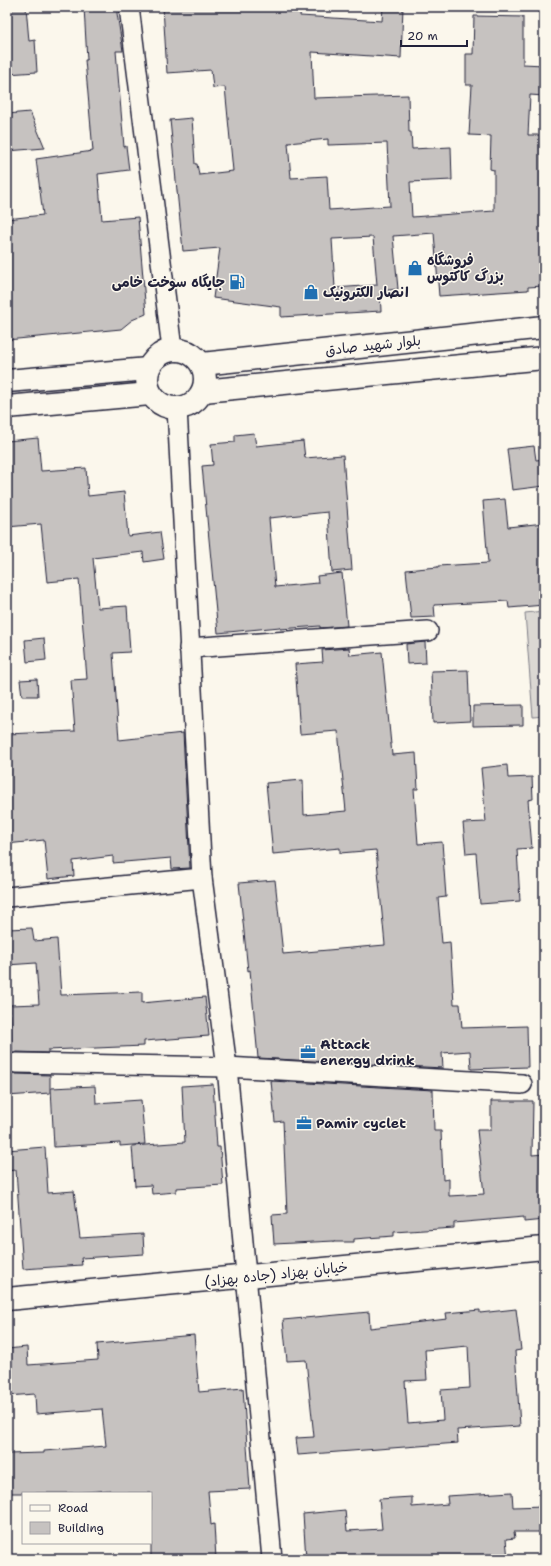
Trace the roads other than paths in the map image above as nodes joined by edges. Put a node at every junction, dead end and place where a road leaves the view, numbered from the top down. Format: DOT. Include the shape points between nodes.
graph roads {
  1 [pos="129,7"];
  2 [pos="544,326"];
  3 [pos="172,349"];
  4 [pos="544,358"];
  5 [pos="202,364"];
  6 [pos="148,369"];
  7 [pos="7,381"];
  8 [pos="203,391"];
  9 [pos="150,394"];
  10 [pos="7,407"];
  11 [pos="177,408"];
  12 [pos="428,631"];
  13 [pos="190,648"];
  14 [pos="202,878"];
  15 [pos="7,897"];
  16 [pos="16,1063"];
  17 [pos="226,1067"];
  18 [pos="522,1084"];
  19 [pos="544,1248"];
  20 [pos="247,1277"];
  21 [pos="7,1299"];
  22 [pos="272,1559"];
  1 -- 3 [label="street"];
  2 -- 5 [label="main road, بلوار شهید صادق"];
  3 -- 5 [label="main road" via="189,352"];
  3 -- 6 [label="main road" via="153,360"];
  4 -- 8 [label="main road, بلوار شهید صادق"];
  5 -- 8 [label="main road" via="205,377"];
  6 -- 7 [label="main road"];
  6 -- 9 [label="main road" via="147,386"];
  8 -- 11 [label="main road" via="192,403"];
  9 -- 10 [label="main road"];
  9 -- 11 [label="main road" via="162,404"];
  11 -- 13 [label="street"];
  12 -- 13 [label="street"];
  13 -- 14 [label="street"];
  14 -- 15 [label="street"];
  14 -- 17 [label="street"];
  16 -- 17 [label="street"];
  17 -- 18 [label="street"];
  17 -- 20 [label="street"];
  19 -- 20 [label="main road, خیابان بهزاد (جاده بهزاد)"];
  20 -- 21 [label="main road, خیابان بهزاد (جاده بهزاد)"];
  20 -- 22 [label="street"];
}
